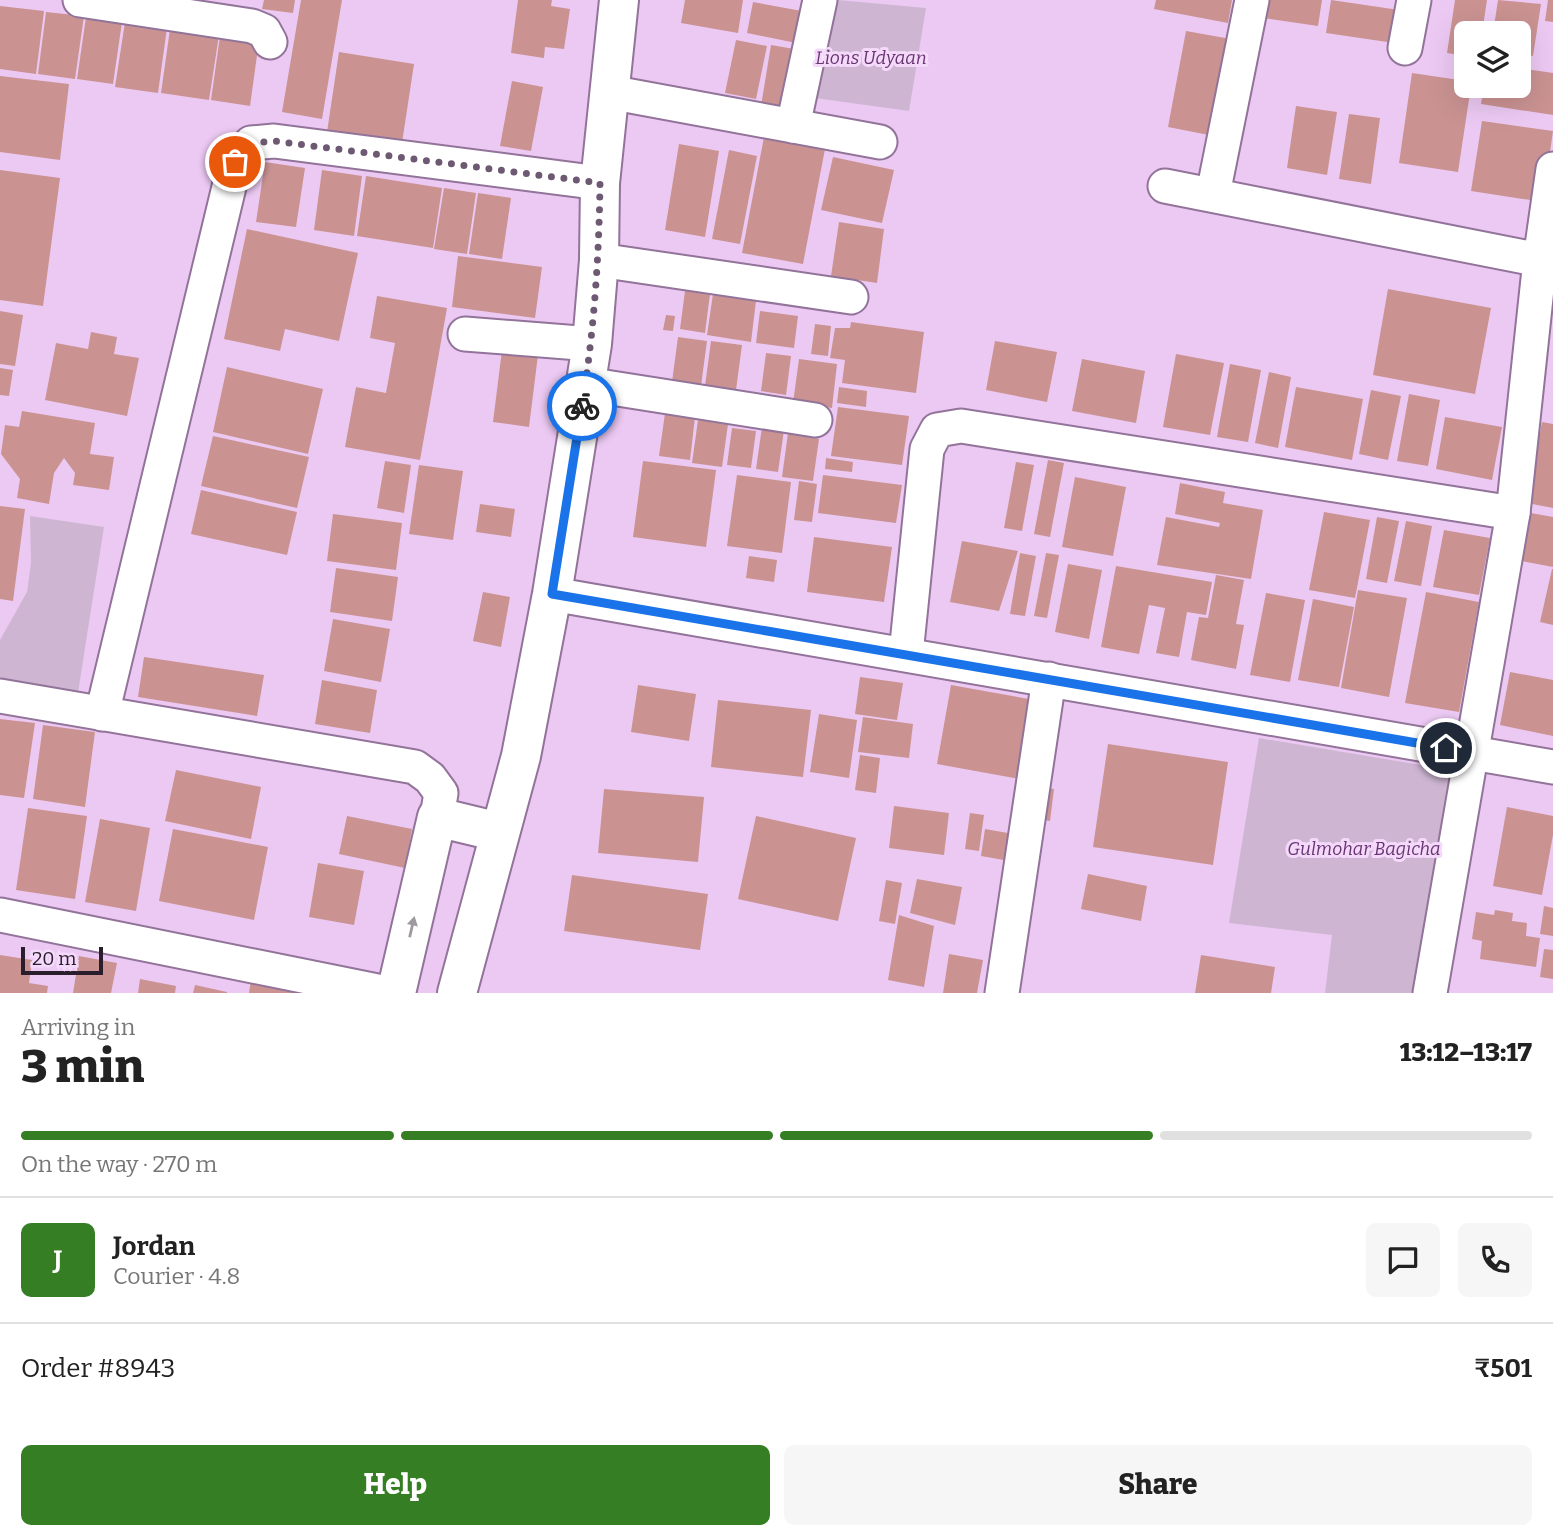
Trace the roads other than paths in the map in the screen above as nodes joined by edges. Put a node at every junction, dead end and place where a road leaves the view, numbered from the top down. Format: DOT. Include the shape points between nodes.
graph roads {
  1 [pos="80,0"];
  2 [pos="619,0"];
  3 [pos="820,0"];
  4 [pos="1252,0"];
  5 [pos="1414,0"];
  6 [pos="270,42"];
  7 [pos="1405,48"];
  8 [pos="609,92"];
  9 [pos="793,126"];
  10 [pos="880,142"];
  11 [pos="1553,169"];
  12 [pos="600,183"];
  13 [pos="1165,186"];
  14 [pos="1213,194"];
  15 [pos="599,260"];
  16 [pos="1540,260"];
  17 [pos="851,298"];
  18 [pos="465,334"];
  19 [pos="592,344"];
  20 [pos="586,384"];
  21 [pos="815,420"];
  22 [pos="1513,513"];
  23 [pos="552,594"];
  24 [pos="906,653"];
  25 [pos="1049,679"];
  26 [pos="0,696"];
  27 [pos="102,715"];
  28 [pos="1472,753"];
  29 [pos="1553,767"];
  30 [pos="437,817"];
  31 [pos="499,832"];
  32 [pos="0,915"];
  33 [pos="387,993"];
  34 [pos="396,993"];
  35 [pos="457,993"];
  36 [pos="1002,993"];
  37 [pos="1430,993"];
  1 -- 6 [label="street" via="252,26 264,31"];
  2 -- 8 [label="street"];
  3 -- 9 [label="street"];
  4 -- 14 [label="street"];
  5 -- 7 [label="street"];
  8 -- 9 [label="street"];
  8 -- 12 [label="street"];
  9 -- 10 [label="street"];
  11 -- 16 [label="street"];
  12 -- 15 [label="street"];
  12 -- 27 [label="street" via="274,141 251,143 235,162"];
  13 -- 14 [label="street"];
  14 -- 16 [label="street"];
  15 -- 17 [label="street"];
  15 -- 19 [label="street"];
  16 -- 22 [label="street"];
  18 -- 19 [label="street"];
  19 -- 20 [label="street"];
  20 -- 21 [label="street"];
  20 -- 23 [label="street"];
  22 -- 24 [label="street" via="961,426 937,430 927,449"];
  22 -- 28 [label="street"];
  23 -- 24 [label="street"];
  23 -- 31 [label="street" via="522,756"];
  24 -- 25 [label="street"];
  25 -- 28 [label="street"];
  25 -- 36 [label="street"];
  26 -- 27 [label="street"];
  27 -- 30 [label="street" via="415,767 441,793"];
  28 -- 29 [label="street"];
  28 -- 37 [label="street"];
  30 -- 31 [label="street"];
  34 -- 30 [label="street, one-way"];
  31 -- 35 [label="street"];
  32 -- 33 [label="street"];
}
